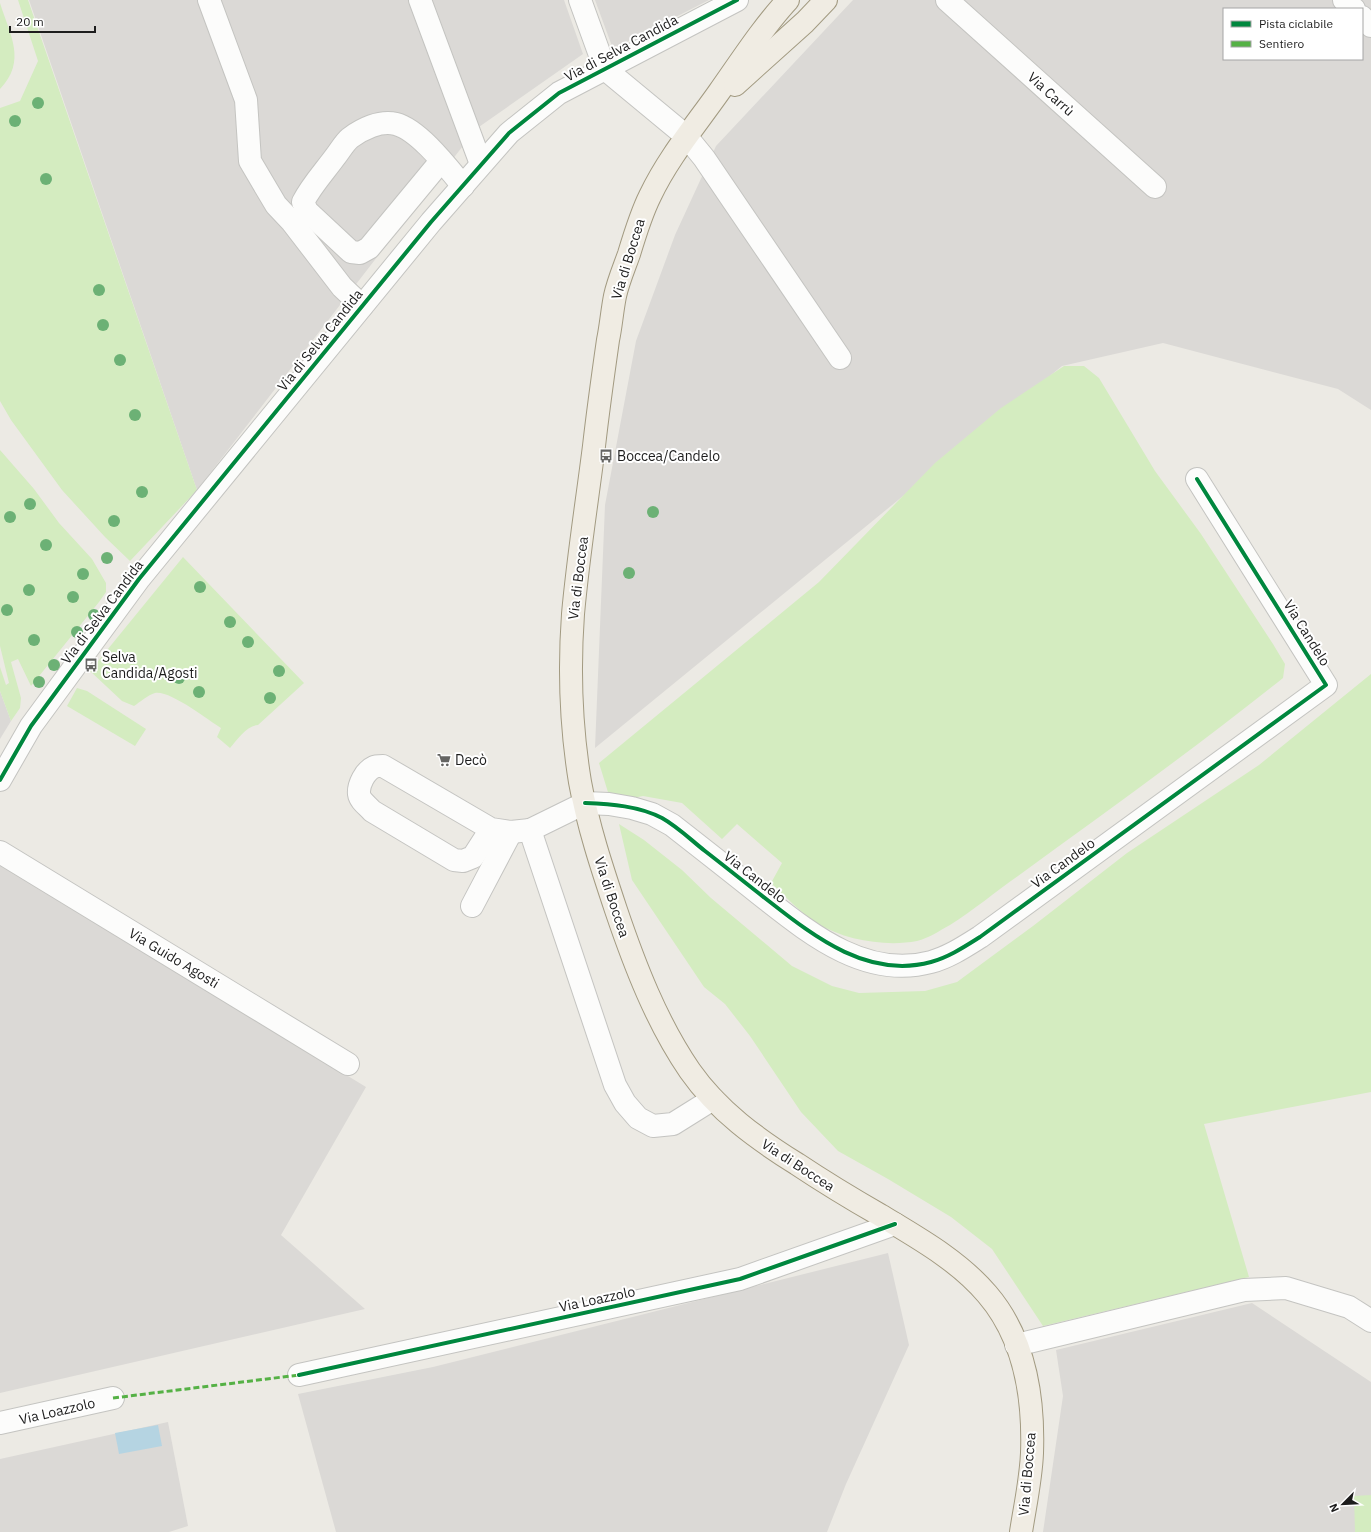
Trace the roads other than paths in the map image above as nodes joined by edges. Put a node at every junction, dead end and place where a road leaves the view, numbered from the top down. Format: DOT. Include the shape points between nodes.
graph roads {
  1 [pos="209,0"];
  2 [pos="420,0"];
  3 [pos="580,0"];
  4 [pos="737,0"];
  5 [pos="788,0"];
  6 [pos="826,0"];
  7 [pos="947,0"];
  8 [pos="1344,0"];
  9 [pos="1353,8"];
  10 [pos="1363,18"];
  11 [pos="1371,26"];
  12 [pos="605,69"];
  13 [pos="704,112"];
  14 [pos="686,136"];
  15 [pos="441,161"];
  16 [pos="482,164"];
  17 [pos="463,186"];
  18 [pos="1155,187"];
  19 [pos="362,306"];
  20 [pos="840,358"];
  21 [pos="1197,479"];
  22 [pos="0,780"];
  23 [pos="585,803"];
  24 [pos="511,830"];
  25 [pos="0,852"];
  26 [pos="472,906"];
  27 [pos="348,1064"];
  28 [pos="714,1099"];
  29 [pos="895,1224"];
  30 [pos="1371,1321"];
  31 [pos="1016,1345"];
  32 [pos="299,1375"];
  33 [pos="114,1398"];
  34 [pos="0,1423"];
  35 [pos="1021,1532"];
  1 -- 19 [label="street" via="246,100 250,162 276,205 342,287"];
  2 -- 16 [label="street"];
  3 -- 12 [label="street"];
  4 -- 12 [label="street, Via di Selva Candida"];
  5 -- 13 [label="main road, Via di Boccea"];
  6 -- 13 [label="main road, Via di Boccea" via="805,22"];
  7 -- 18 [label="street, Via Carrù"];
  8 -- 9 [label="street"];
  10 -- 11 [label="street"];
  12 -- 14 [label="street, Via di Selva Candida"];
  12 -- 16 [label="street, Via di Selva Candida" via="554,97 509,133"];
  13 -- 14 [label="main road, Via di Boccea"];
  14 -- 20 [label="street, Via di Selva Candida" via="704,158"];
  14 -- 23 [label="main road, Via di Boccea" via="664,170 638,224 615,296 602,380 573,612 571,676 574,738"];
  15 -- 15 [label="street" via="413,133 396,124 382,124 364,129 349,139 303,202 307,211 351,252 360,253 369,248"];
  15 -- 17 [label="street"];
  16 -- 17 [label="street, Via di Selva Candida"];
  17 -- 19 [label="street, Via di Selva Candida"];
  19 -- 22 [label="street, Via di Selva Candida" via="139,579 31,726"];
  21 -- 23 [label="street, Via Candelo" via="1326,685 980,937 949,955 931,962 895,966 858,958 840,951 804,929 662,818 632,808"];
  23 -- 24 [label="street"];
  23 -- 28 [label="main road, Via di Boccea" via="599,858 640,975 659,1016 689,1069"];
  24 -- 24 [label="street" via="473,857 463,861 454,860 372,811 359,794 361,782 368,770 383,766"];
  24 -- 26 [label="street"];
  24 -- 28 [label="street" via="615,1085 625,1102 638,1118 654,1126 673,1124"];
  25 -- 27 [label="street, Via Guido Agosti"];
  28 -- 29 [label="main road, Via di Boccea" via="728,1114 764,1143"];
  29 -- 31 [label="main road, Via di Boccea" via="937,1250 976,1282 995,1304"];
  29 -- 32 [label="street, Via Loazzolo" via="740,1279"];
  30 -- 31 [label="street" via="1349,1306 1286,1288 1244,1290"];
  31 -- 35 [label="main road, Via di Boccea" via="1025,1373 1032,1415 1032,1456"];
  33 -- 34 [label="street, Via Loazzolo"];
}
